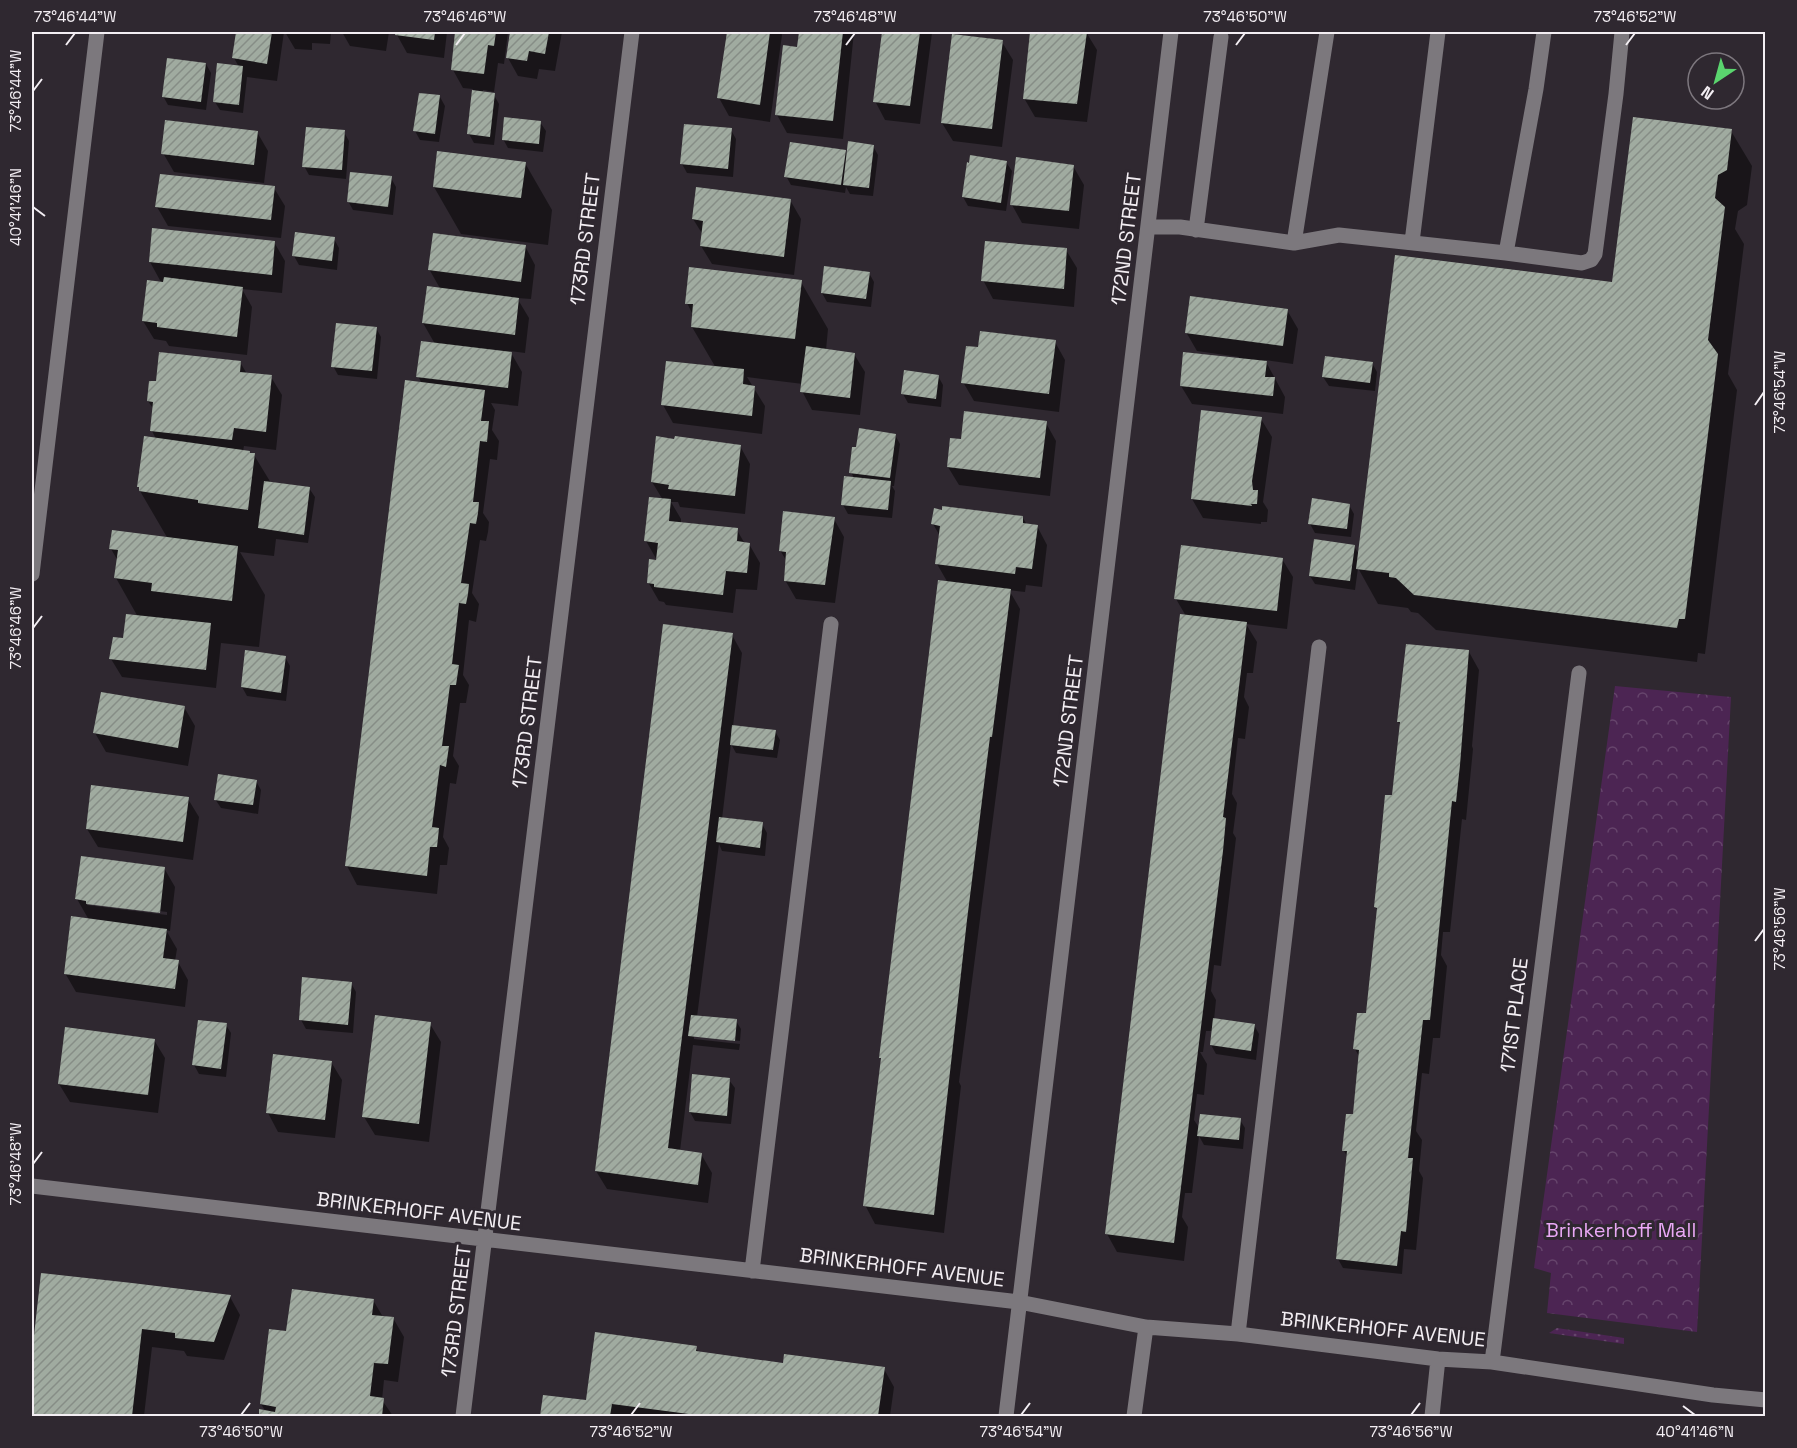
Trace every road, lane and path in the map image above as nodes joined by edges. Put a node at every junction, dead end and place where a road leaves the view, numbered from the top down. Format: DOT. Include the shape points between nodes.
graph roads {
  1 [pos="97,32"];
  2 [pos="632,32"];
  3 [pos="1172,32"];
  4 [pos="1327,32"];
  5 [pos="1438,32"];
  6 [pos="1544,32"];
  7 [pos="1622,32"];
  8 [pos="1221,37"];
  9 [pos="1149,227"];
  10 [pos="1196,230"];
  11 [pos="1412,242"];
  12 [pos="1294,243"];
  13 [pos="1506,253"];
  14 [pos="32,574"];
  15 [pos="831,624"];
  16 [pos="1319,647"];
  17 [pos="1579,673"];
  18 [pos="32,1186"];
  19 [pos="486,1240"];
  20 [pos="752,1271"];
  21 [pos="1019,1302"];
  22 [pos="1146,1327"];
  23 [pos="1238,1334"];
  24 [pos="1438,1359"];
  25 [pos="1492,1362"];
  26 [pos="1766,1400"];
  27 [pos="463,1416"];
  28 [pos="1006,1416"];
  29 [pos="1134,1416"];
  30 [pos="1432,1416"];
  1 -- 14 [label="street"];
  2 -- 19 [label="street, 173RD STREET"];
  3 -- 9 [label="street, 172ND STREET"];
  4 -- 12 [label="street"];
  5 -- 11 [label="street"];
  6 -- 13 [label="street"];
  7 -- 13 [label="street" via="1595,254 1582,263"];
  8 -- 10 [label="street"];
  9 -- 10 [label="street"];
  9 -- 21 [label="street, 172ND STREET"];
  10 -- 12 [label="street"];
  11 -- 12 [label="street" via="1339,235"];
  11 -- 13 [label="street"];
  15 -- 20 [label="street"];
  16 -- 23 [label="street"];
  17 -- 25 [label="street, 171ST PLACE"];
  18 -- 19 [label="street, BRINKERHOFF AVENUE"];
  19 -- 20 [label="street, BRINKERHOFF AVENUE"];
  19 -- 27 [label="street, 173RD STREET"];
  20 -- 21 [label="street, BRINKERHOFF AVENUE"];
  21 -- 22 [label="street, BRINKERHOFF AVENUE"];
  21 -- 28 [label="street, 172ND STREET"];
  22 -- 23 [label="street, BRINKERHOFF AVENUE"];
  22 -- 29 [label="street"];
  23 -- 24 [label="street, BRINKERHOFF AVENUE"];
  24 -- 25 [label="street, BRINKERHOFF AVENUE"];
  24 -- 30 [label="street"];
  25 -- 26 [label="street, BRINKERHOFF AVENUE"];
}
